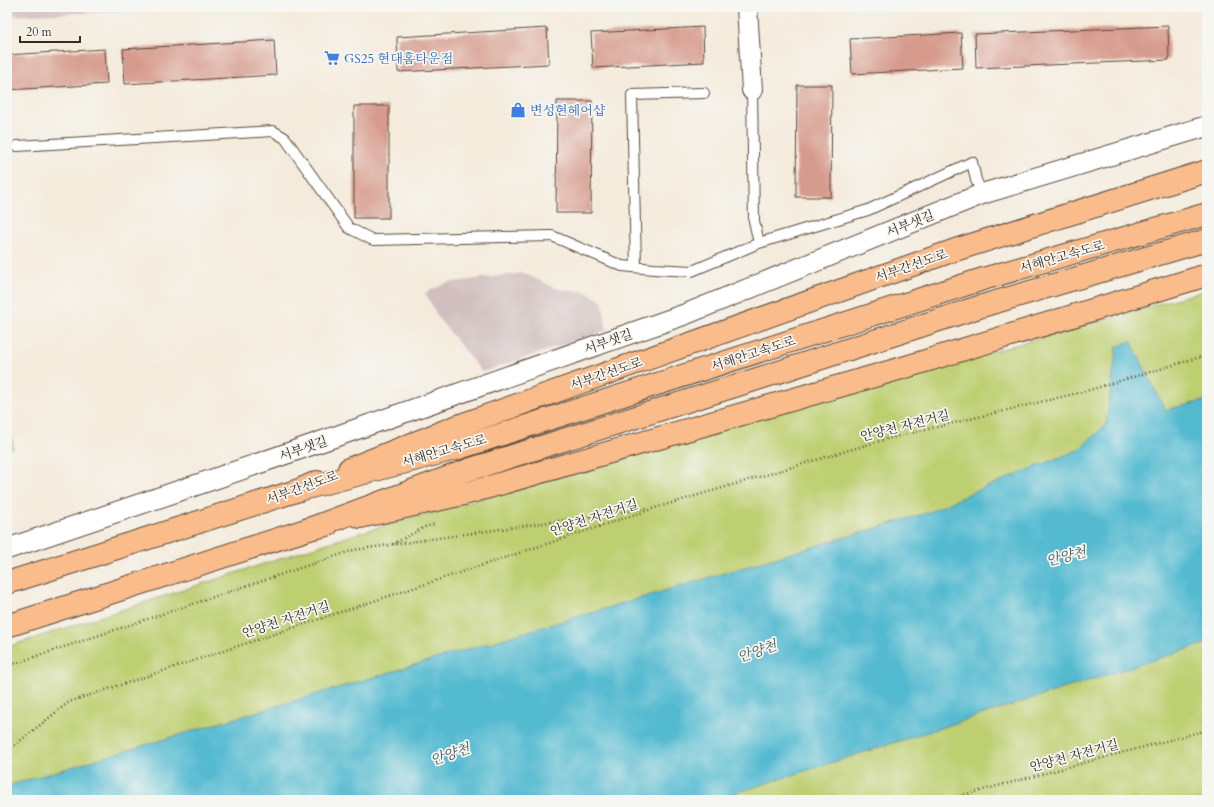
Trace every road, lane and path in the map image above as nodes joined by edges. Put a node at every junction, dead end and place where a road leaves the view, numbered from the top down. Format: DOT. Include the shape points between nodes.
graph roads {
  1 [pos="747,7"];
  2 [pos="752,90"];
  3 [pos="704,92"];
  4 [pos="1207,126"];
  5 [pos="17,146"];
  6 [pos="1207,171"];
  7 [pos="982,194"];
  8 [pos="1207,214"];
  9 [pos="1207,240"];
  10 [pos="759,243"];
  11 [pos="636,267"];
  12 [pos="1207,275"];
  13 [pos="1207,355"];
  14 [pos="299,490"];
  15 [pos="655,508"];
  16 [pos="309,529"];
  17 [pos="7,549"];
  18 [pos="7,583"];
  19 [pos="7,626"];
  20 [pos="7,666"];
  21 [pos="1207,730"];
  22 [pos="7,749"];
  23 [pos="945,800"];
  1 -- 2 [label="street"];
  2 -- 10 [label="lane" via="754,221"];
  3 -- 11 [label="lane" via="632,95"];
  4 -- 7 [label="street, 서부샛길"];
  5 -- 11 [label="lane" via="273,131 285,138 349,228 374,240 552,236 622,266"];
  6 -- 14 [label="highway, 서부간선도로" via="948,252 455,427"];
  7 -- 10 [label="lane" via="972,162 868,210"];
  7 -- 17 [label="street, 서부샛길" via="686,314"];
  8 -- 14 [label="highway, 서해안고속도로" via="983,279 459,448"];
  9 -- 16 [label="highway, 서해안고속도로" via="982,306 468,470"];
  10 -- 11 [label="lane" via="692,271"];
  12 -- 16 [label="highway" via="909,366 468,493"];
  13 -- 15 [label="path, 안양천 자전거길" via="1086,391 883,440"];
  14 -- 18 [label="highway, 서부간선도로"];
  15 -- 20 [label="path" via="354,550"];
  15 -- 22 [label="path, 안양천 자전거길" via="69,702"];
  16 -- 19 [label="highway"];
  21 -- 23 [label="path, 안양천 자전거길"];
}
